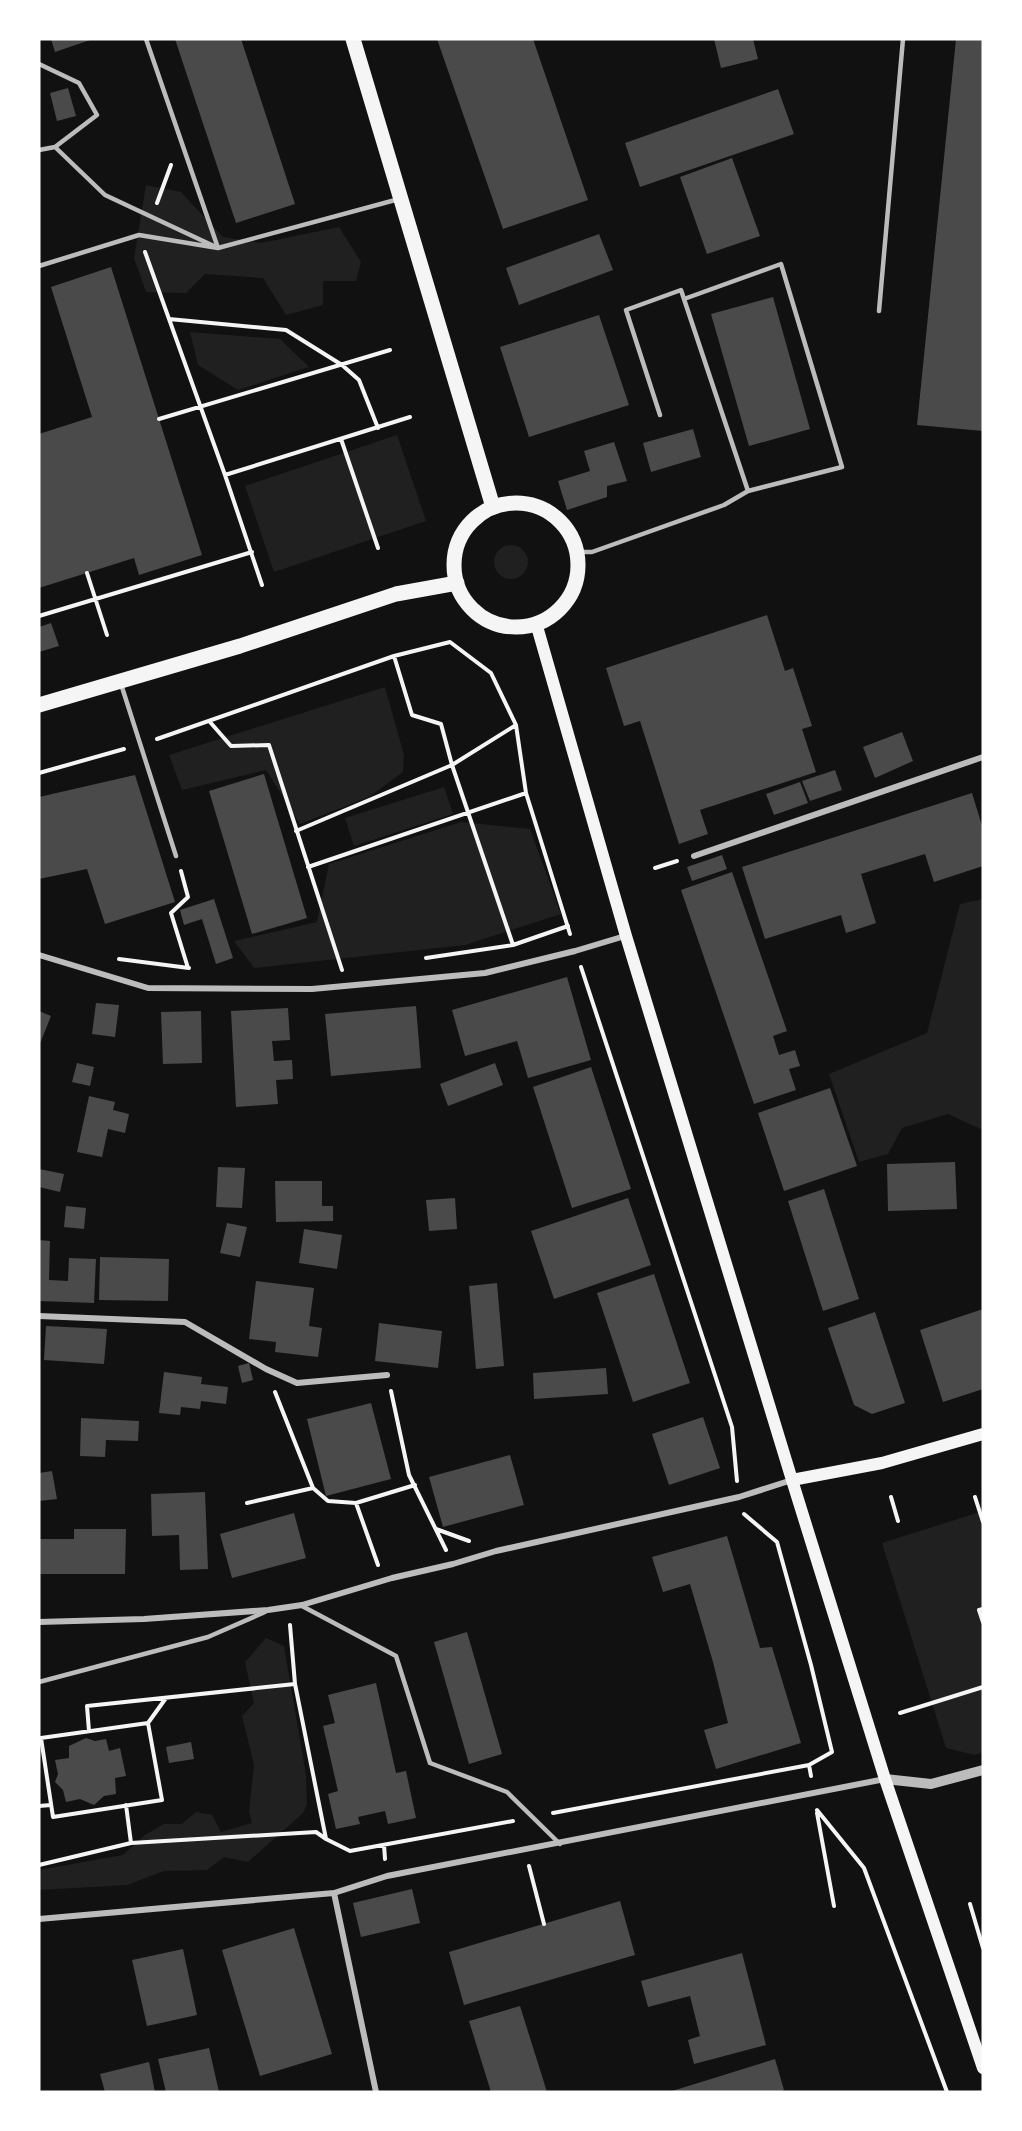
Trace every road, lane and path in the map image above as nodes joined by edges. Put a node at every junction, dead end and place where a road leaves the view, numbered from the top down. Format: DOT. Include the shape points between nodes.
graph roads {
  1 [pos="146,39"];
  2 [pos="354,39"];
  3 [pos="903,39"];
  4 [pos="39,64"];
  5 [pos="181,140"];
  6 [pos="55,147"];
  7 [pos="39,150"];
  8 [pos="402,199"];
  9 [pos="152,217"];
  10 [pos="139,235"];
  11 [pos="218,248"];
  12 [pos="39,266"];
  13 [pos="684,299"];
  14 [pos="879,311"];
  15 [pos="169,319"];
  16 [pos="390,350"];
  17 [pos="342,365"];
  18 [pos="201,408"];
  19 [pos="660,415"];
  20 [pos="410,417"];
  21 [pos="159,419"];
  22 [pos="378,428"];
  23 [pos="341,439"];
  24 [pos="225,475"];
  25 [pos="748,491"];
  26 [pos="493,507"];
  27 [pos="378,548"];
  28 [pos="252,552"];
  29 [pos="577,552"];
  30 [pos="87,573"];
  31 [pos="457,583"];
  32 [pos="262,585"];
  33 [pos="96,599"];
  34 [pos="39,616"];
  35 [pos="536,623"];
  36 [pos="107,634"];
  37 [pos="394,656"];
  38 [pos="120,681"];
  39 [pos="39,705"];
  40 [pos="210,722"];
  41 [pos="516,725"];
  42 [pos="140,744"];
  43 [pos="983,757"];
  44 [pos="452,765"];
  45 [pos="39,773"];
  46 [pos="526,793"];
  47 [pos="469,813"];
  48 [pos="296,831"];
  49 [pos="694,855"];
  50 [pos="176,856"];
  51 [pos="676,862"];
  52 [pos="308,867"];
  53 [pos="655,868"];
  54 [pos="568,926"];
  55 [pos="626,936"];
  56 [pos="513,945"];
  57 [pos="575,951"];
  58 [pos="39,956"];
  59 [pos="108,957"];
  60 [pos="422,959"];
  61 [pos="188,968"];
  62 [pos="197,970"];
  63 [pos="332,971"];
  64 [pos="343,971"];
  65 [pos="345,986"];
  66 [pos="39,1316"];
  67 [pos="266,1369"];
  68 [pos="387,1375"];
  69 [pos="983,1434"];
  70 [pos="792,1480"];
  71 [pos="415,1485"];
  72 [pos="314,1488"];
  73 [pos="738,1497"];
  74 [pos="891,1497"];
  75 [pos="975,1497"];
  76 [pos="247,1503"];
  77 [pos="356,1503"];
  78 [pos="898,1521"];
  79 [pos="983,1522"];
  80 [pos="453,1564"];
  81 [pos="383,1580"];
  82 [pos="302,1605"];
  83 [pos="983,1609"];
  84 [pos="268,1610"];
  85 [pos="39,1622"];
  86 [pos="983,1622"];
  87 [pos="291,1638"];
  88 [pos="39,1682"];
  89 [pos="295,1684"];
  90 [pos="983,1687"];
  91 [pos="166,1698"];
  92 [pos="900,1713"];
  93 [pos="148,1723"];
  94 [pos="89,1731"];
  95 [pos="808,1765"];
  96 [pos="983,1770"];
  97 [pos="885,1779"];
  98 [pos="813,1791"];
  99 [pos="51,1805"];
  100 [pos="126,1805"];
  101 [pos="39,1806"];
  102 [pos="817,1812"];
  103 [pos="534,1817"];
  104 [pos="326,1839"];
  105 [pos="131,1843"];
  106 [pos="560,1844"];
  107 [pos="39,1865"];
  108 [pos="529,1865"];
  109 [pos="334,1893"];
  110 [pos="970,1904"];
  111 [pos="834,1906"];
  112 [pos="39,1919"];
  113 [pos="544,1924"];
  114 [pos="983,1948"];
  115 [pos="983,2067"];
  116 [pos="376,2092"];
  117 [pos="947,2092"];
  1 -- 5 [label="lane"];
  2 -- 8 [label="main road"];
  3 -- 14 [label="lane"];
  4 -- 6 [label="lane" via="79,82 98,115"];
  5 -- 9 [label="path"];
  5 -- 11 [label="lane"];
  6 -- 7 [label="lane"];
  6 -- 9 [label="lane" via="105,195"];
  8 -- 11 [label="lane"];
  8 -- 26 [label="main road"];
  9 -- 11 [label="lane"];
  10 -- 11 [label="lane"];
  10 -- 12 [label="lane"];
  10 -- 15 [label="path"];
  13 -- 19 [label="lane" via="681,290 626,310"];
  13 -- 25 [label="lane"];
  13 -- 25 [label="lane" via="781,264 842,467"];
  15 -- 17 [label="path" via="286,330"];
  15 -- 18 [label="path"];
  16 -- 17 [label="path"];
  17 -- 18 [label="path"];
  17 -- 22 [label="path" via="359,380"];
  18 -- 21 [label="path"];
  18 -- 24 [label="path"];
  20 -- 22 [label="path"];
  22 -- 23 [label="path"];
  23 -- 24 [label="path"];
  23 -- 27 [label="path"];
  24 -- 28 [label="path"];
  25 -- 29 [label="lane" via="724,505 592,552"];
  26 -- 29 [label="main road" via="514,502 536,506 555,516"];
  26 -- 31 [label="main road" via="475,518 461,534 454,555"];
  28 -- 32 [label="path"];
  28 -- 33 [label="path"];
  29 -- 35 [label="main road" via="578,572 572,591 561,607"];
  30 -- 33 [label="path"];
  31 -- 35 [label="main road" via="473,610 489,621 508,627"];
  31 -- 38 [label="main road" via="396,594"];
  33 -- 34 [label="path"];
  33 -- 36 [label="path"];
  35 -- 55 [label="main road"];
  37 -- 40 [label="path"];
  37 -- 41 [label="path" via="450,642 491,673"];
  37 -- 44 [label="path" via="412,715 441,724"];
  38 -- 39 [label="main road"];
  38 -- 42 [label="lane"];
  40 -- 42 [label="path"];
  40 -- 48 [label="path" via="231,746 268,745"];
  41 -- 44 [label="path"];
  41 -- 46 [label="path"];
  42 -- 45 [label="path"];
  42 -- 50 [label="lane"];
  43 -- 49 [label="street"];
  44 -- 47 [label="path"];
  44 -- 48 [label="path"];
  46 -- 47 [label="path"];
  46 -- 54 [label="path"];
  47 -- 52 [label="path"];
  47 -- 56 [label="path"];
  48 -- 52 [label="path"];
  50 -- 61 [label="path" via="188,897 171,914"];
  51 -- 53 [label="path"];
  52 -- 64 [label="path"];
  54 -- 56 [label="path"];
  54 -- 57 [label="path"];
  55 -- 57 [label="street"];
  55 -- 70 [label="main road"];
  56 -- 60 [label="path"];
  57 -- 65 [label="street" via="485,973"];
  57 -- 73 [label="path" via="732,1427"];
  58 -- 65 [label="street" via="148,988"];
  59 -- 61 [label="path"];
  61 -- 62 [label="path"];
  63 -- 64 [label="path"];
  64 -- 65 [label="path"];
  66 -- 67 [label="street" via="186,1322"];
  67 -- 68 [label="street" via="297,1383"];
  67 -- 72 [label="path"];
  68 -- 71 [label="path" via="409,1475"];
  69 -- 70 [label="main road" via="882,1463"];
  70 -- 73 [label="street"];
  70 -- 97 [label="main road"];
  71 -- 77 [label="path"];
  71 -- 80 [label="path"];
  72 -- 76 [label="path"];
  72 -- 77 [label="path" via="328,1501"];
  73 -- 80 [label="street"];
  73 -- 95 [label="path" via="745,1516 777,1542 811,1665 832,1752"];
  74 -- 78 [label="path"];
  75 -- 79 [label="path"];
  77 -- 81 [label="path"];
  80 -- 81 [label="street"];
  81 -- 82 [label="street"];
  82 -- 84 [label="street"];
  82 -- 103 [label="lane" via="396,1656 430,1763 507,1792"];
  83 -- 86 [label="path" via="979,1610"];
  84 -- 85 [label="street"];
  84 -- 88 [label="lane" via="208,1637"];
  87 -- 89 [label="path"];
  89 -- 91 [label="path"];
  89 -- 104 [label="path"];
  90 -- 92 [label="path"];
  91 -- 93 [label="path"];
  91 -- 94 [label="path" via="87,1706"];
  93 -- 94 [label="path"];
  93 -- 100 [label="path" via="162,1800"];
  94 -- 99 [label="path" via="41,1738"];
  95 -- 98 [label="path"];
  95 -- 103 [label="path"];
  96 -- 97 [label="street" via="931,1784"];
  97 -- 98 [label="street"];
  97 -- 115 [label="main road"];
  98 -- 102 [label="path"];
  98 -- 106 [label="street"];
  99 -- 100 [label="path" via="53,1817"];
  99 -- 101 [label="path"];
  100 -- 105 [label="path"];
  102 -- 111 [label="path"];
  102 -- 117 [label="path" via="864,1868"];
  103 -- 104 [label="path" via="350,1851"];
  103 -- 106 [label="lane"];
  104 -- 105 [label="path" via="316,1832"];
  105 -- 107 [label="path"];
  106 -- 109 [label="street" via="387,1876"];
  108 -- 113 [label="path"];
  109 -- 112 [label="street"];
  109 -- 116 [label="street"];
  110 -- 114 [label="path"];
}
